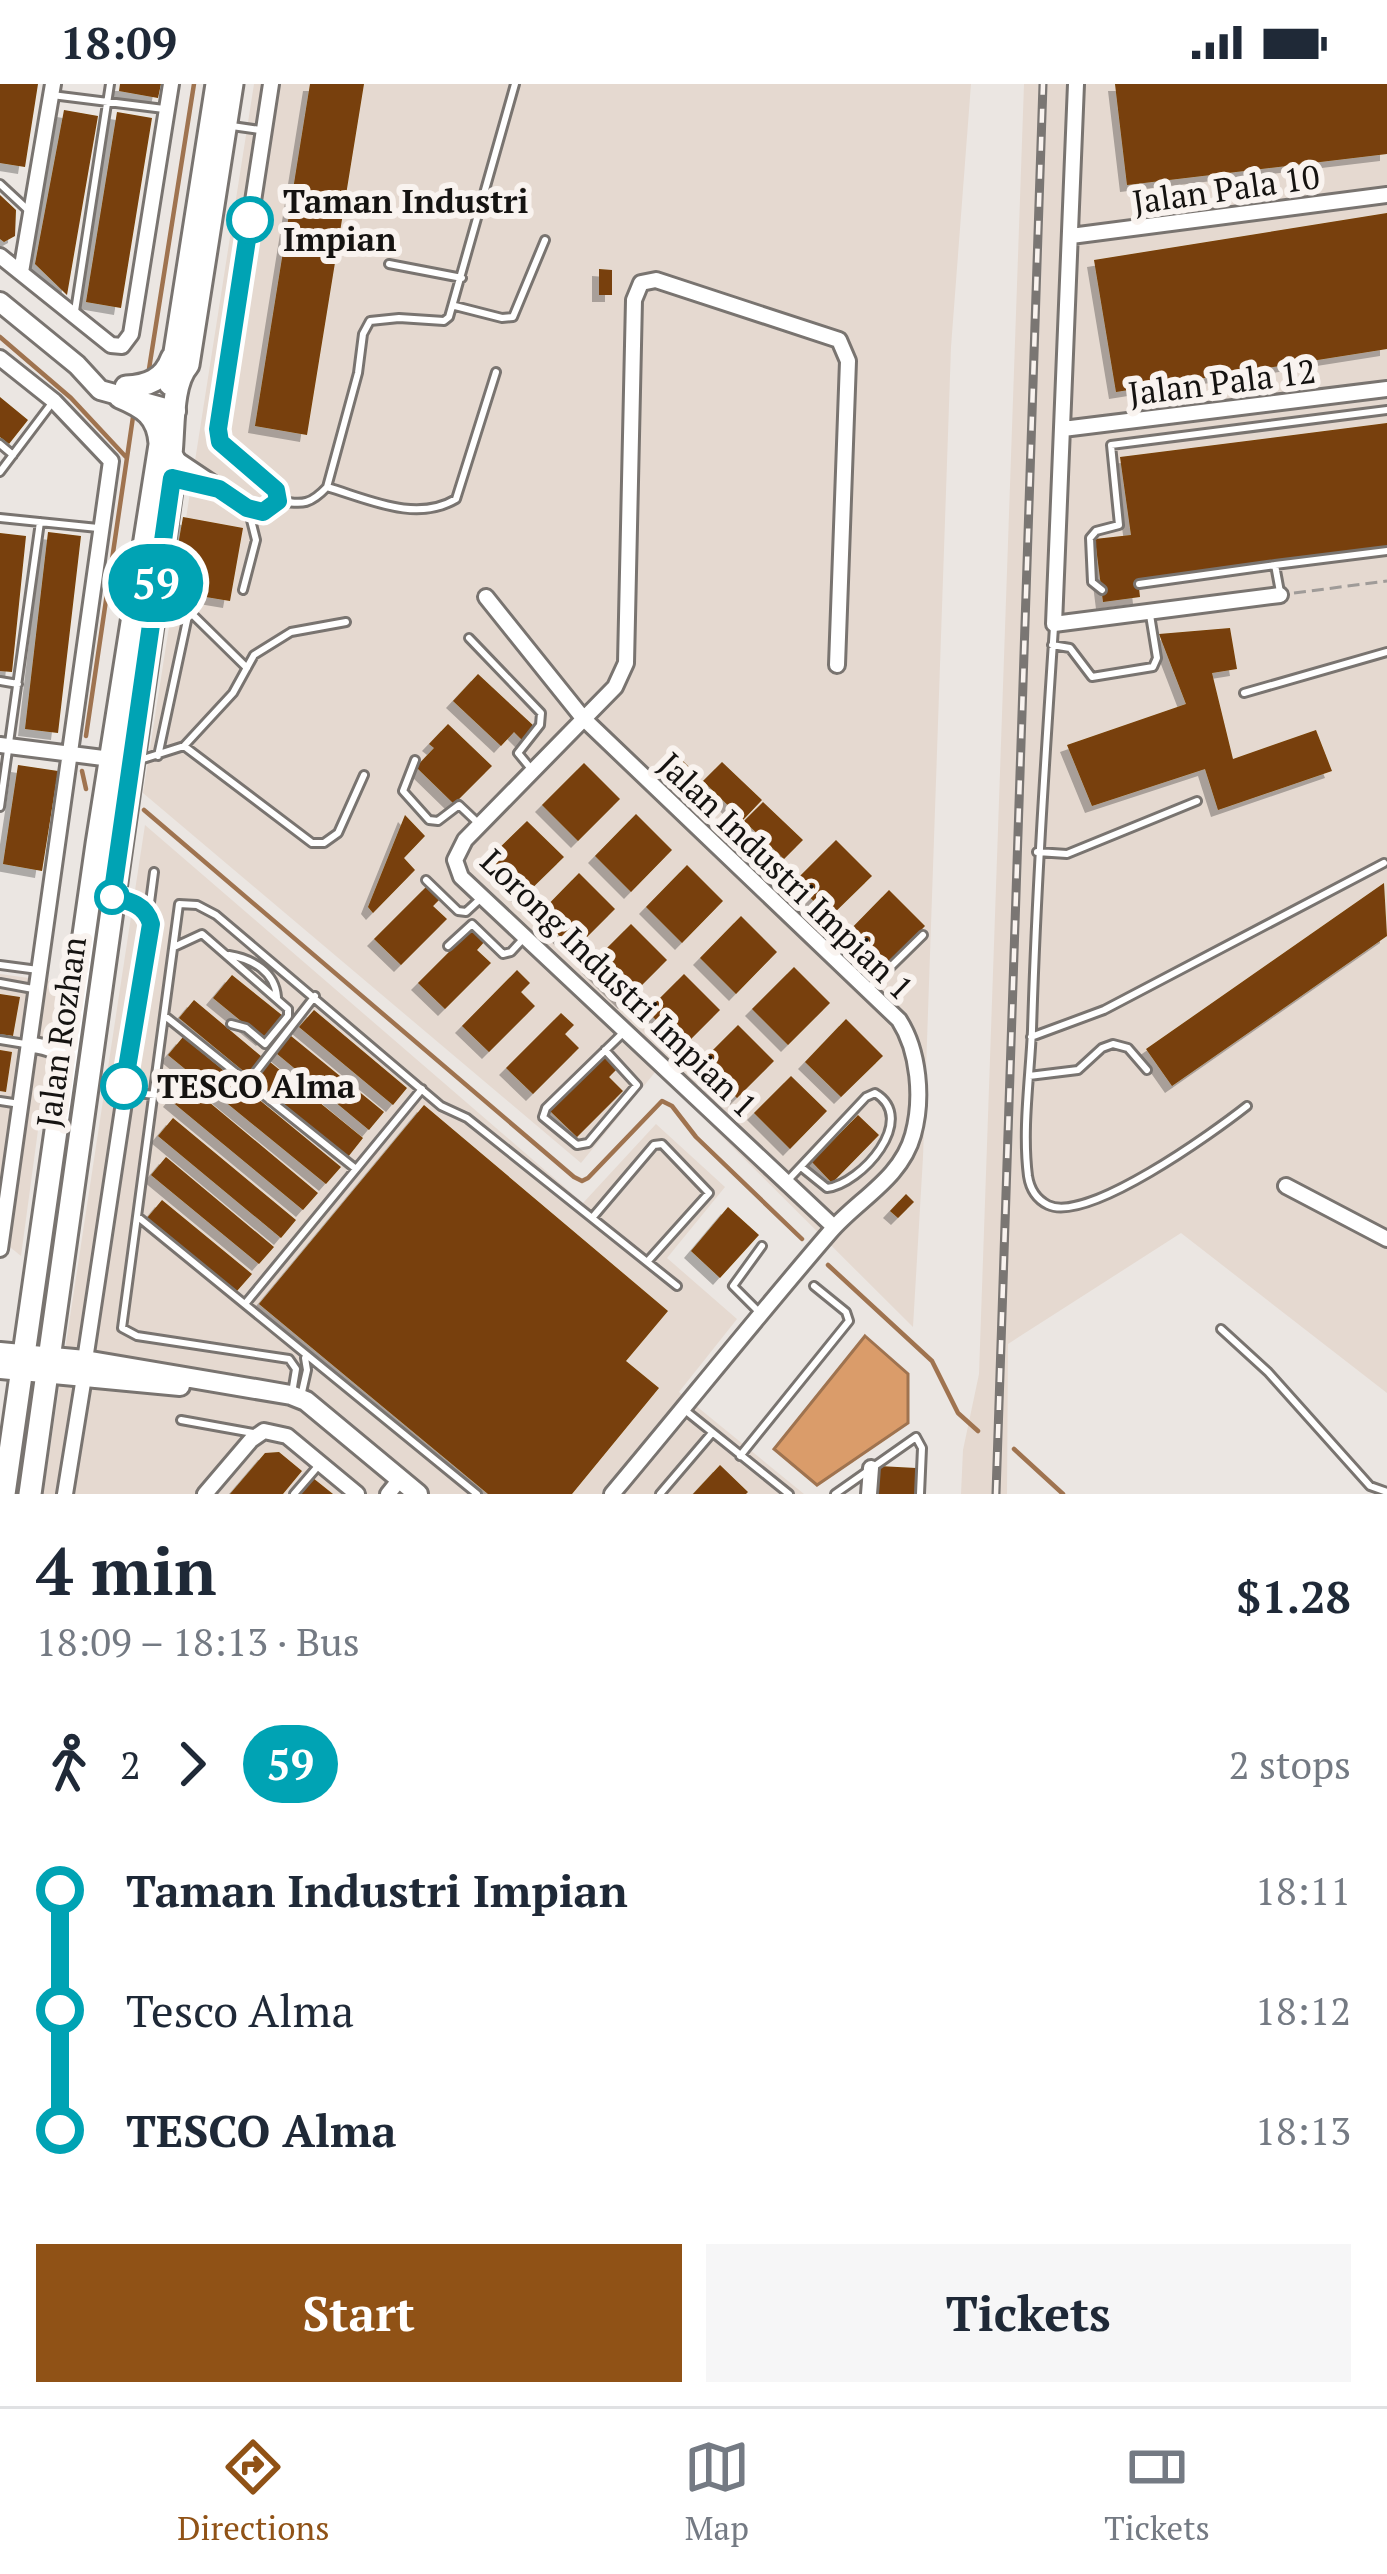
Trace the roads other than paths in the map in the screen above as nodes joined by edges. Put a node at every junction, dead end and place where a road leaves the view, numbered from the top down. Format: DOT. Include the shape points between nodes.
graph roads {
  1 [pos="110,84"];
  2 [pos="171,84"];
  3 [pos="217,84"];
  4 [pos="232,84"];
  5 [pos="271,84"];
  6 [pos="515,84"];
  7 [pos="1076,84"];
  8 [pos="52,90"];
  9 [pos="107,102"];
  10 [pos="167,110"];
  11 [pos="226,125"];
  12 [pos="264,131"];
  13 [pos="0,184"];
  14 [pos="1387,194"];
  15 [pos="31,213"];
  16 [pos="1071,236"];
  17 [pos="545,240"];
  18 [pos="0,256"];
  19 [pos="389,264"];
  20 [pos="21,272"];
  21 [pos="462,278"];
  22 [pos="0,302"];
  23 [pos="454,306"];
  24 [pos="75,314"];
  25 [pos="0,358"];
  26 [pos="182,358"];
  27 [pos="496,372"];
  28 [pos="1387,389"];
  29 [pos="123,392"];
  30 [pos="54,401"];
  31 [pos="172,402"];
  32 [pos="1257,405"];
  33 [pos="1387,410"];
  34 [pos="1107,424"];
  35 [pos="1259,426"];
  36 [pos="1063,429"];
  37 [pos="0,444"];
  38 [pos="1111,445"];
  39 [pos="13,454"];
  40 [pos="171,460"];
  41 [pos="0,472"];
  42 [pos="327,488"];
  43 [pos="278,501"];
  44 [pos="247,508"];
  45 [pos="0,518"];
  46 [pos="40,522"];
  47 [pos="102,529"];
  48 [pos="1387,551"];
  49 [pos="1275,565"];
  50 [pos="1139,584"];
  51 [pos="156,586"];
  52 [pos="243,590"];
  53 [pos="1102,590"];
  54 [pos="1280,595"];
  55 [pos="486,597"];
  56 [pos="189,611"];
  57 [pos="1150,612"];
  58 [pos="346,622"];
  59 [pos="1054,624"];
  60 [pos="469,638"];
  61 [pos="1052,645"];
  62 [pos="1387,652"];
  63 [pos="837,665"];
  64 [pos="247,668"];
  65 [pos="0,681"];
  66 [pos="18,684"];
  67 [pos="1244,693"];
  68 [pos="583,718"];
  69 [pos="4,746"];
  70 [pos="184,746"];
  71 [pos="70,754"];
  72 [pos="158,756"];
  73 [pos="120,760"];
  74 [pos="415,760"];
  75 [pos="532,770"];
  76 [pos="364,775"];
  77 [pos="1197,801"];
  78 [pos="0,808"];
  79 [pos="480,824"];
  80 [pos="1037,852"];
  81 [pos="1384,863"];
  82 [pos="154,872"];
  83 [pos="426,880"];
  84 [pos="112,897"];
  85 [pos="482,897"];
  86 [pos="148,913"];
  87 [pos="923,935"];
  88 [pos="526,937"];
  89 [pos="448,946"];
  90 [pos="174,947"];
  91 [pos="225,954"];
  92 [pos="0,964"];
  93 [pos="39,970"];
  94 [pos="0,983"];
  95 [pos="868,988"];
  96 [pos="37,989"];
  97 [pos="315,996"];
  98 [pos="277,1000"];
  99 [pos="165,1016"];
  100 [pos="231,1024"];
  101 [pos="72,1027"];
  102 [pos="626,1030"];
  103 [pos="1031,1037"];
  104 [pos="0,1040"];
  105 [pos="29,1044"];
  106 [pos="50,1047"];
  107 [pos="605,1050"];
  108 [pos="1147,1070"];
  109 [pos="65,1072"];
  110 [pos="1029,1076"];
  111 [pos="248,1082"];
  112 [pos="422,1089"];
  113 [pos="123,1092"];
  114 [pos="154,1095"];
  115 [pos="0,1101"];
  116 [pos="20,1104"];
  117 [pos="1247,1106"];
  118 [pos="6,1159"];
  119 [pos="801,1167"];
  120 [pos="356,1169"];
  121 [pos="787,1182"];
  122 [pos="1286,1186"];
  123 [pos="138,1216"];
  124 [pos="592,1218"];
  125 [pos="834,1227"];
  126 [pos="1387,1239"];
  127 [pos="762,1246"];
  128 [pos="0,1249"];
  129 [pos="647,1262"];
  130 [pos="677,1286"];
  131 [pos="814,1286"];
  132 [pos="245,1304"];
  133 [pos="761,1314"];
  134 [pos="1221,1329"];
  135 [pos="0,1352"];
  136 [pos="304,1355"];
  137 [pos="15,1364"];
  138 [pos="50,1365"];
  139 [pos="84,1369"];
  140 [pos="295,1397"];
  141 [pos="683,1409"];
  142 [pos="182,1420"];
  143 [pos="712,1432"];
  144 [pos="257,1433"];
  145 [pos="740,1456"];
  146 [pos="320,1463"];
  147 [pos="871,1468"];
  148 [pos="394,1486"];
  149 [pos="1387,1492"];
  150 [pos="4,1494"];
  151 [pos="30,1494"];
  152 [pos="65,1494"];
  153 [pos="205,1494"];
  154 [pos="294,1494"];
  155 [pos="357,1494"];
  156 [pos="418,1494"];
  157 [pos="478,1494"];
  158 [pos="612,1494"];
  159 [pos="660,1494"];
  160 [pos="789,1494"];
  161 [pos="835,1494"];
  162 [pos="869,1494"];
  163 [pos="920,1494"];
  1 -- 9 [label="lane"];
  2 -- 10 [label="street"];
  3 -- 26 [label="main road, Jalan Rozhan"];
  4 -- 11 [label="main road, Jalan Rozhan"];
  5 -- 12 [label="street"];
  6 -- 21 [label="lane"];
  7 -- 16 [label="street"];
  8 -- 9 [label="lane"];
  8 -- 15 [label="street"];
  9 -- 10 [label="lane"];
  9 -- 24 [label="lane"];
  10 -- 24 [label="street" via="131,334 122,346 111,345"];
  11 -- 12 [label="lane"];
  11 -- 26 [label="main road, Jalan Rozhan"];
  12 -- 43 [label="street" via="218,429 220,442 276,490"];
  13 -- 15 [label="lane"];
  14 -- 16 [label="street, Jalan Pala 10"];
  15 -- 20 [label="street"];
  16 -- 36 [label="street"];
  17 -- 23 [label="lane" via="513,317"];
  18 -- 20 [label="street"];
  19 -- 21 [label="lane"];
  20 -- 24 [label="street"];
  21 -- 23 [label="lane"];
  22 -- 29 [label="street" via="100,390"];
  23 -- 42 [label="lane" via="444,321 370,321"];
  25 -- 30 [label="street"];
  26 -- 29 [label="main road"];
  26 -- 31 [label="main road, Jalan Rozhan"];
  26 -- 40 [label="main road"];
  27 -- 42 [label="lane" via="456,499 413,511"];
  28 -- 32 [label="street, Jalan Pala 12"];
  29 -- 31 [label="street"];
  29 -- 40 [label="main road" via="151,415"];
  30 -- 39 [label="lane"];
  30 -- 47 [label="street, Jalan Rozhan" via="111,461"];
  31 -- 40 [label="main road, Jalan Rozhan"];
  32 -- 34 [label="street, Jalan Pala 12"];
  32 -- 35 [label="lane"];
  33 -- 35 [label="lane"];
  34 -- 36 [label="street, Jalan Pala 12"];
  34 -- 38 [label="lane"];
  35 -- 38 [label="lane"];
  36 -- 59 [label="street"];
  37 -- 39 [label="lane"];
  38 -- 53 [label="lane" via="1119,526 1090,538 1092,582"];
  39 -- 41 [label="lane"];
  40 -- 44 [label="street"];
  40 -- 51 [label="main road, Jalan Rozhan"];
  40 -- 73 [label="main road, Jalan Rozhan"];
  42 -- 43 [label="lane" via="304,505"];
  43 -- 44 [label="street" via="263,512"];
  44 -- 52 [label="lane" via="256,540"];
  45 -- 46 [label="lane"];
  46 -- 47 [label="lane"];
  46 -- 66 [label="lane"];
  47 -- 71 [label="street, Jalan Rozhan"];
  48 -- 49 [label="lane"];
  49 -- 50 [label="lane"];
  49 -- 54 [label="lane"];
  51 -- 56 [label="lane"];
  51 -- 73 [label="main road, Jalan Rozhan"];
  54 -- 57 [label="street"];
  55 -- 68 [label="street, Jalan Industri Impian 1"];
  56 -- 64 [label="lane"];
  56 -- 72 [label="lane"];
  57 -- 59 [label="street" via="1128,608"];
  57 -- 61 [label="lane" via="1153,667 1092,677 1070,648"];
  58 -- 64 [label="lane" via="292,632"];
  59 -- 61 [label="lane"];
  60 -- 75 [label="lane" via="542,713 518,753"];
  61 -- 80 [label="lane"];
  62 -- 67 [label="lane"];
  63 -- 68 [label="street, Lorong Industri Impian 1" via="848,361 839,340 656,280 641,283 634,300 626,663 615,687"];
  64 -- 70 [label="lane"];
  65 -- 66 [label="lane"];
  66 -- 69 [label="lane"];
  68 -- 75 [label="street, Lorong Industri Impian 1"];
  68 -- 95 [label="street, Jalan Industri Impian 1"];
  69 -- 71 [label="street"];
  69 -- 78 [label="lane"];
  70 -- 72 [label="lane"];
  70 -- 76 [label="lane" via="312,842 338,832"];
  71 -- 73 [label="street"];
  71 -- 93 [label="street, Jalan Rozhan"];
  72 -- 73 [label="lane"];
  73 -- 84 [label="main road, Jalan Rozhan"];
  73 -- 101 [label="main road, Jalan Rozhan"];
  74 -- 79 [label="lane" via="404,791 429,820 459,805"];
  75 -- 79 [label="street, Lorong Industri Impian 1"];
  77 -- 80 [label="lane" via="1066,854"];
  79 -- 85 [label="street, Lorong Industri Impian 1" via="455,860"];
  80 -- 103 [label="lane"];
  81 -- 103 [label="lane" via="1105,1010"];
  82 -- 86 [label="lane"];
  83 -- 85 [label="lane" via="463,913"];
  84 -- 86 [label="street"];
  84 -- 138 [label="main road, Jalan Rozhan"];
  85 -- 88 [label="street, Lorong Industri Impian 1"];
  86 -- 113 [label="street"];
  87 -- 95 [label="lane"];
  88 -- 89 [label="lane" via="503,954 472,924"];
  88 -- 102 [label="street, Lorong Industri Impian 1"];
  90 -- 91 [label="lane" via="202,934"];
  90 -- 97 [label="lane" via="179,904 196,905"];
  90 -- 99 [label="lane"];
  91 -- 98 [label="lane"];
  91 -- 98 [label="lane" via="264,970"];
  92 -- 93 [label="lane"];
  93 -- 96 [label="street, Jalan Rozhan"];
  94 -- 96 [label="lane"];
  95 -- 125 [label="street, Jalan Industri Impian 1" via="912,1040 913,1135 890,1176"];
  96 -- 105 [label="street, Jalan Rozhan"];
  97 -- 111 [label="lane"];
  97 -- 112 [label="lane"];
  98 -- 100 [label="lane" via="288,1016 265,1044"];
  99 -- 111 [label="lane"];
  99 -- 114 [label="lane"];
  101 -- 106 [label="street"];
  101 -- 109 [label="main road, Jalan Rozhan"];
  102 -- 107 [label="lane"];
  102 -- 121 [label="street, Lorong Industri Impian 1"];
  103 -- 110 [label="lane"];
  104 -- 105 [label="lane"];
  105 -- 106 [label="street"];
  105 -- 116 [label="street, Jalan Rozhan"];
  106 -- 109 [label="street"];
  107 -- 107 [label="lane" via="637,1085 588,1143 577,1145 543,1112"];
  108 -- 110 [label="lane" via="1128,1048 1113,1045 1078,1070"];
  109 -- 137 [label="main road, Jalan Rozhan"];
  110 -- 117 [label="lane" via="1028,1177 1034,1195 1066,1210 1197,1146"];
  111 -- 120 [label="lane"];
  112 -- 120 [label="lane"];
  112 -- 124 [label="lane"];
  113 -- 114 [label="lane"];
  113 -- 139 [label="street"];
  114 -- 123 [label="lane"];
  115 -- 116 [label="lane"];
  116 -- 118 [label="street, Jalan Rozhan"];
  118 -- 128 [label="street, Jalan Rozhan"];
  119 -- 119 [label="lane" via="827,1188 854,1179 889,1133 893,1118 884,1099 866,1096"];
  119 -- 121 [label="lane"];
  120 -- 132 [label="lane"];
  121 -- 125 [label="street, Lorong Industri Impian 1"];
  122 -- 126 [label="street"];
  123 -- 132 [label="lane"];
  123 -- 140 [label="lane" via="122,1328 289,1359"];
  124 -- 129 [label="lane"];
  124 -- 129 [label="lane" via="662,1144 709,1192"];
  125 -- 133 [label="street, Jalan Industri Impian 1"];
  127 -- 133 [label="lane" via="733,1286"];
  129 -- 130 [label="lane"];
  131 -- 145 [label="lane" via="849,1321"];
  132 -- 136 [label="lane"];
  133 -- 141 [label="street, Jalan Industri Impian 1"];
  134 -- 149 [label="lane" via="1370,1486"];
  135 -- 137 [label="street"];
  136 -- 140 [label="lane" via="307,1370"];
  136 -- 157 [label="lane"];
  137 -- 138 [label="street"];
  137 -- 150 [label="main road, Jalan Rozhan"];
  138 -- 139 [label="street"];
  138 -- 151 [label="main road, Jalan Rozhan"];
  139 -- 140 [label="street"];
  139 -- 152 [label="street"];
  140 -- 148 [label="street"];
  141 -- 143 [label="lane"];
  141 -- 158 [label="street, Jalan Industri Impian 1"];
  142 -- 144 [label="lane"];
  143 -- 145 [label="lane"];
  143 -- 159 [label="lane"];
  144 -- 146 [label="street" via="287,1436"];
  144 -- 153 [label="street"];
  145 -- 160 [label="lane"];
  146 -- 154 [label="lane"];
  146 -- 155 [label="street"];
  147 -- 161 [label="lane"];
  147 -- 162 [label="street"];
  147 -- 163 [label="lane" via="916,1437"];
  148 -- 156 [label="street"];
}
